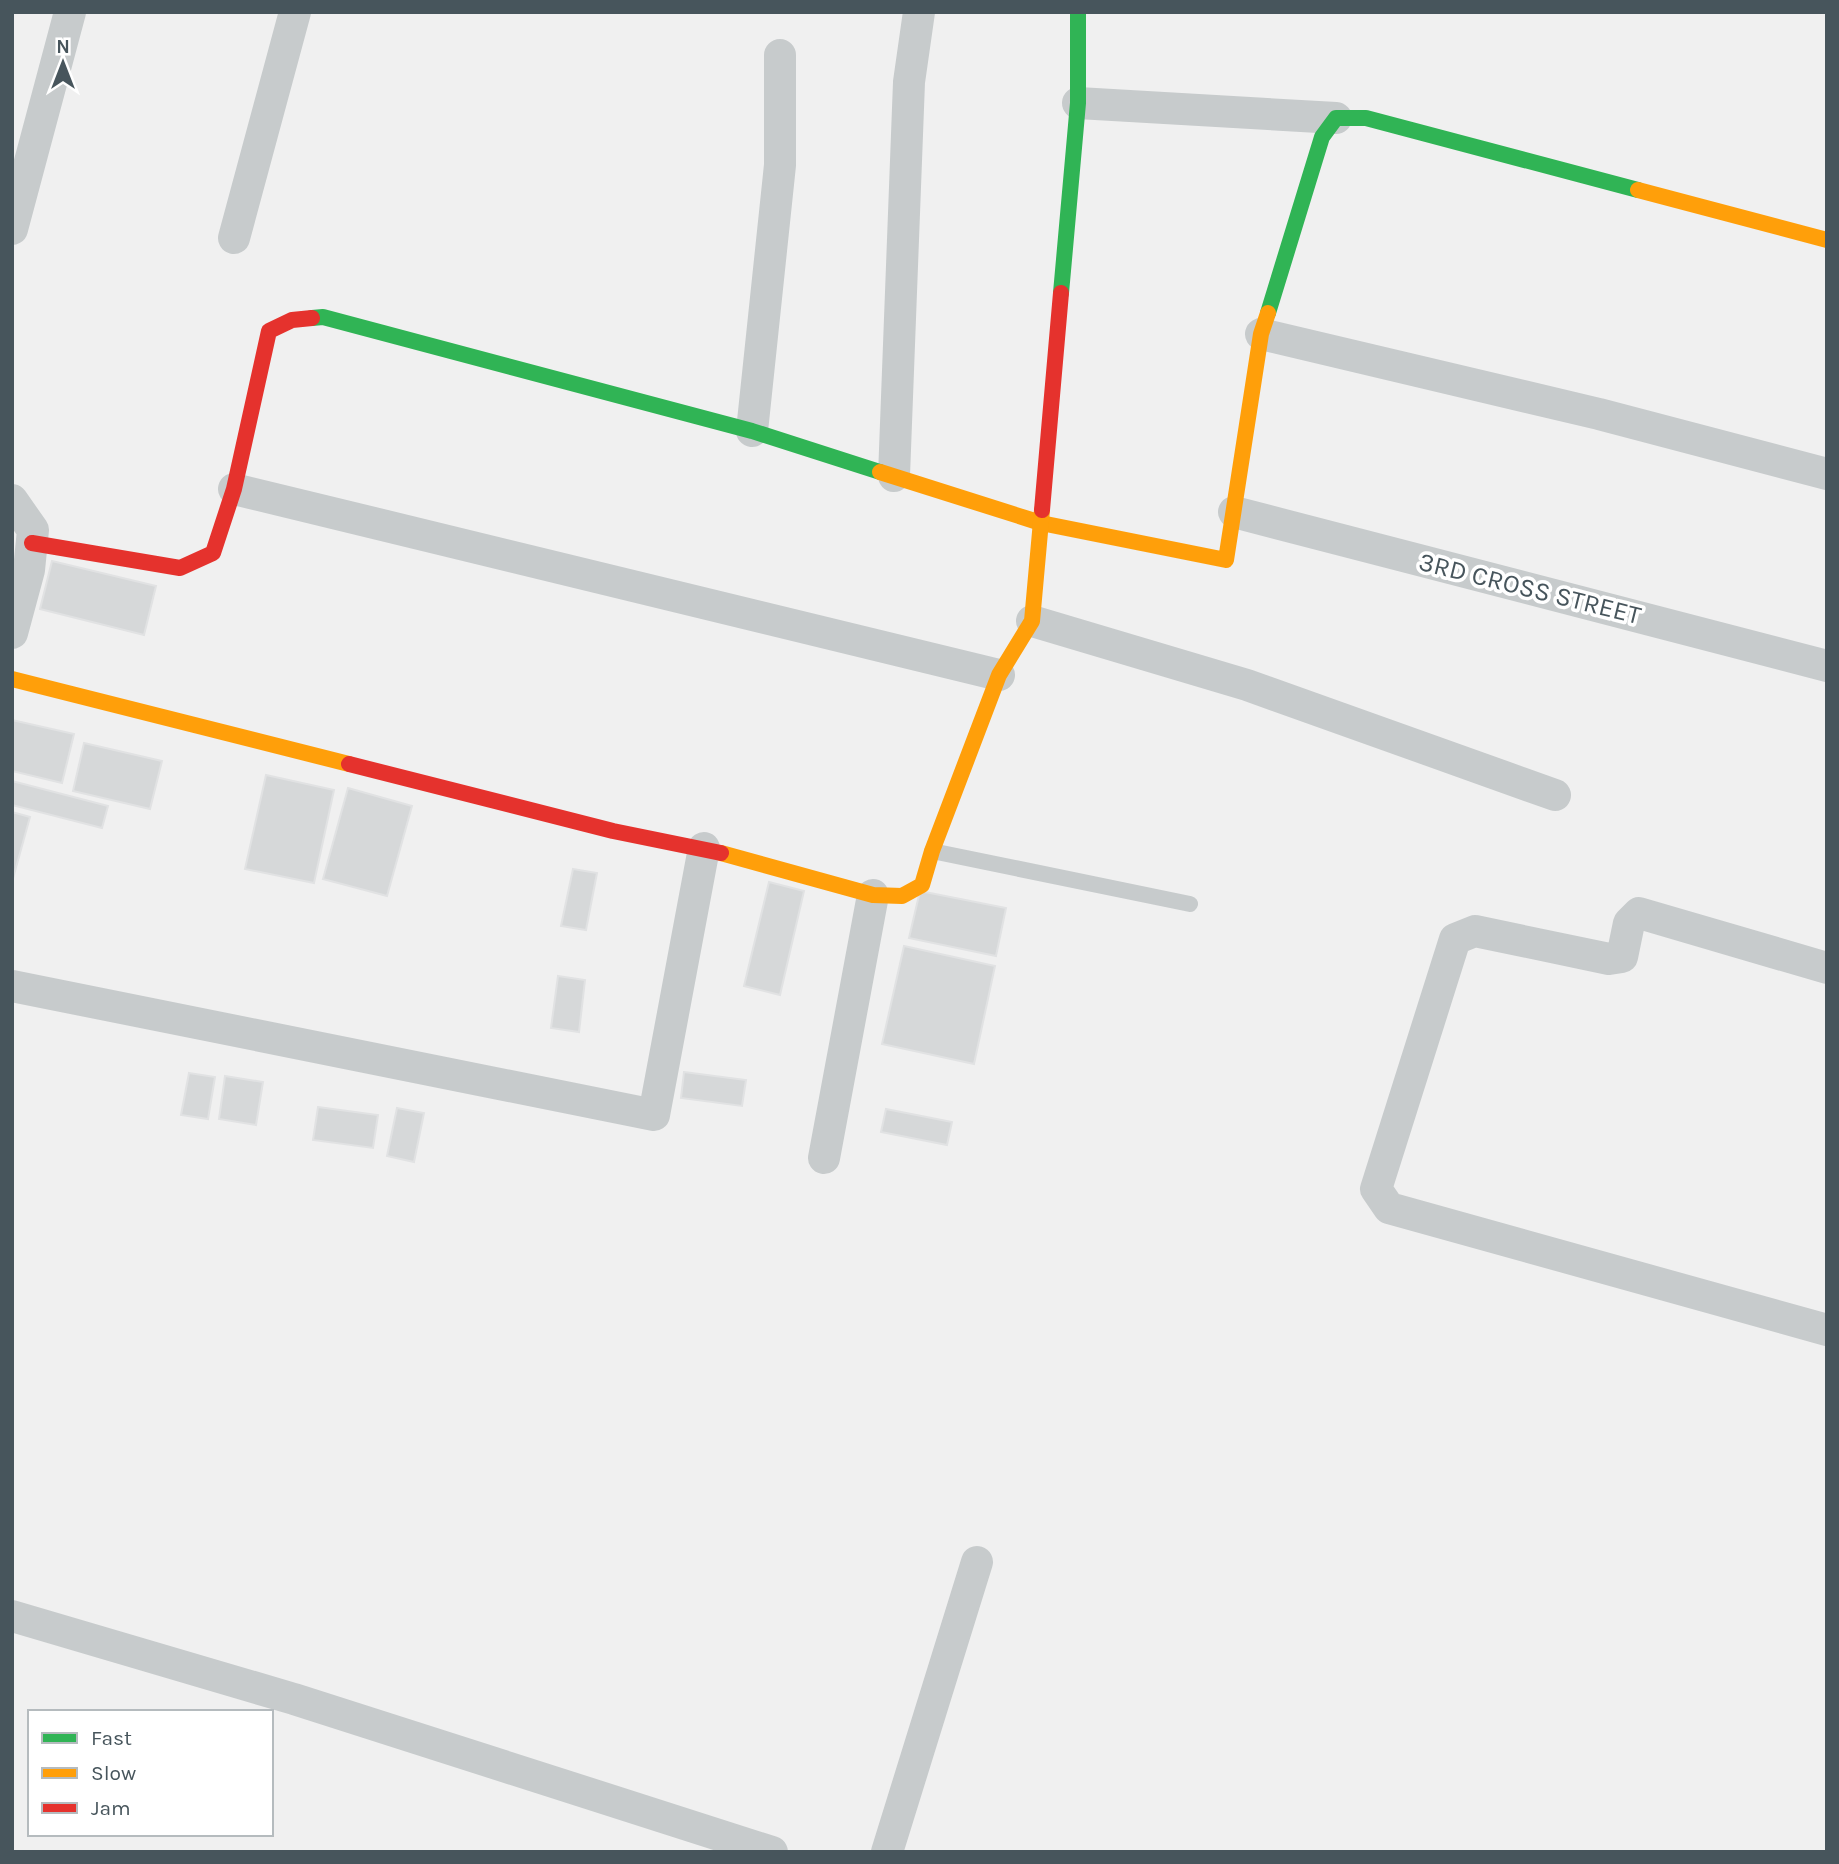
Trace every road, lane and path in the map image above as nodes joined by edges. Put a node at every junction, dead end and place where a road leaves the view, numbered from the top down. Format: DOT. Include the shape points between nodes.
graph roads {
  1 [pos="70,12"];
  2 [pos="295,12"];
  3 [pos="919,12"];
  4 [pos="1078,12"];
  5 [pos="780,55"];
  6 [pos="1078,103"];
  7 [pos="1336,118"];
  8 [pos="12,229"];
  9 [pos="234,238"];
  10 [pos="1827,240"];
  11 [pos="1261,334"];
  12 [pos="752,431"];
  13 [pos="1827,474"];
  14 [pos="894,475"];
  15 [pos="234,489"];
  16 [pos="12,500"];
  17 [pos="1234,512"];
  18 [pos="1041,523"];
  19 [pos="32,543"];
  20 [pos="1032,621"];
  21 [pos="12,632"];
  22 [pos="1827,666"];
  23 [pos="999,675"];
  24 [pos="12,679"];
  25 [pos="1555,795"];
  26 [pos="704,848"];
  27 [pos="932,851"];
  28 [pos="873,895"];
  29 [pos="1190,904"];
  30 [pos="1827,968"];
  31 [pos="12,986"];
  32 [pos="824,1158"];
  33 [pos="1827,1330"];
  34 [pos="977,1562"];
  35 [pos="12,1616"];
  36 [pos="772,1852"];
  37 [pos="887,1852"];
  1 -- 8 [label="street"];
  2 -- 9 [label="street"];
  3 -- 14 [label="street" via="909,82"];
  4 -- 6 [label="street"];
  5 -- 12 [label="street" via="780,165"];
  6 -- 7 [label="street"];
  6 -- 18 [label="street"];
  7 -- 10 [label="street" via="1366,118"];
  7 -- 11 [label="street" via="1322,137"];
  11 -- 13 [label="street"];
  11 -- 17 [label="street"];
  12 -- 14 [label="street"];
  12 -- 15 [label="street" via="323,317 292,320 270,331"];
  14 -- 18 [label="street"];
  15 -- 19 [label="street" via="213,553 180,568"];
  15 -- 23 [label="street"];
  16 -- 19 [label="street" via="33,530"];
  17 -- 18 [label="street" via="1226,560"];
  17 -- 22 [label="street, 3RD CROSS STREET"];
  18 -- 20 [label="street"];
  19 -- 21 [label="street"];
  20 -- 23 [label="street"];
  20 -- 25 [label="street" via="1247,685"];
  23 -- 27 [label="street"];
  24 -- 26 [label="street" via="613,831"];
  26 -- 28 [label="street"];
  26 -- 31 [label="street" via="654,1115"];
  27 -- 28 [label="street" via="922,886 902,896"];
  27 -- 29 [label="lane"];
  28 -- 32 [label="street"];
  30 -- 33 [label="street" via="1639,913 1629,923 1622,957 1609,960 1475,931 1455,939 1376,1189 1389,1208"];
  34 -- 37 [label="street"];
  35 -- 36 [label="street" via="294,1699"];
}
